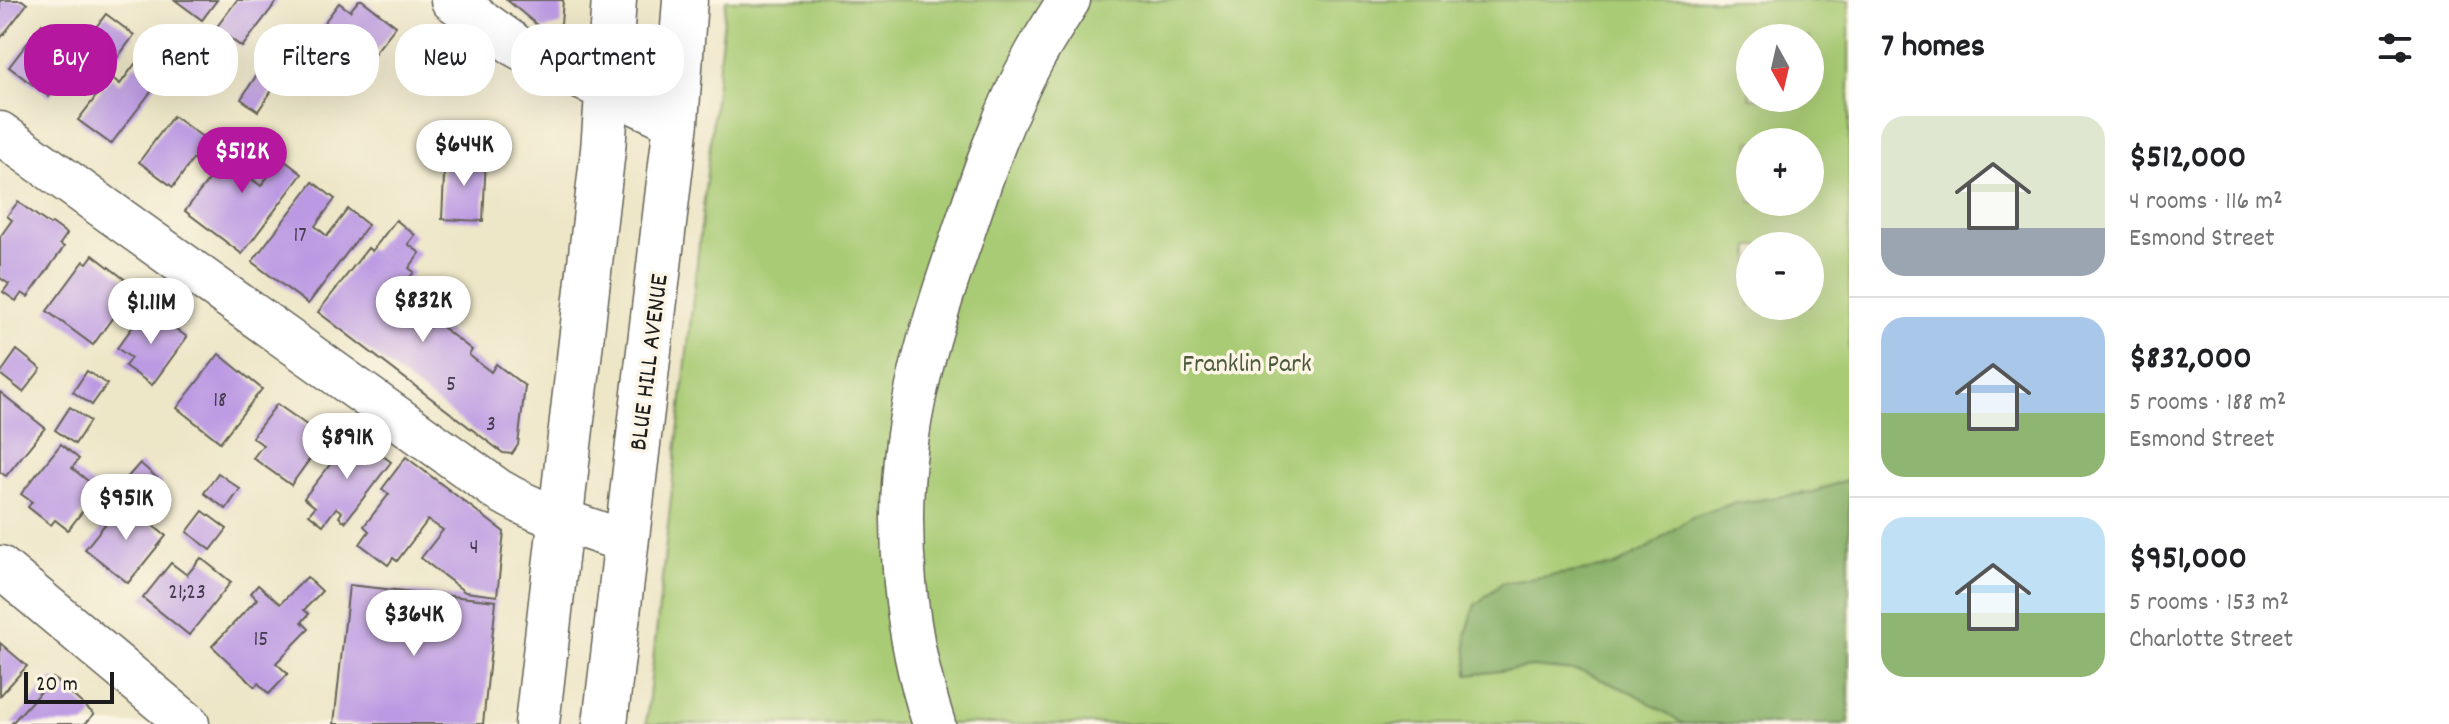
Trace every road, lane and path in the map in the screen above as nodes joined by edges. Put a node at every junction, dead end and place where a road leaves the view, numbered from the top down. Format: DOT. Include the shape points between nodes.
graph roads {
  1 [pos="452,0"];
  2 [pos="614,0"];
  3 [pos="685,0"];
  4 [pos="1069,0"];
  5 [pos="612,24"];
  6 [pos="511,42"];
  7 [pos="607,96"];
  8 [pos="618,96"];
  9 [pos="676,122"];
  10 [pos="0,133"];
  11 [pos="561,519"];
  12 [pos="627,542"];
  13 [pos="0,567"];
  14 [pos="188,724"];
  15 [pos="537,724"];
  16 [pos="605,724"];
  17 [pos="934,724"];
  1 -- 6 [label="street"];
  2 -- 5 [label="main road"];
  3 -- 9 [label="main road, BLUE HILL AVENUE"];
  4 -- 17 [label="street" via="1033,58 973,202 941,299 907,441 905,576"];
  7 -- 11 [label="main road"];
  8 -- 9 [label="street"];
  9 -- 12 [label="main road, BLUE HILL AVENUE"];
  10 -- 11 [label="street" via="498,490"];
  11 -- 12 [label="street"];
  11 -- 15 [label="main road"];
  12 -- 16 [label="main road, BLUE HILL AVENUE"];
  13 -- 14 [label="street"];
}
